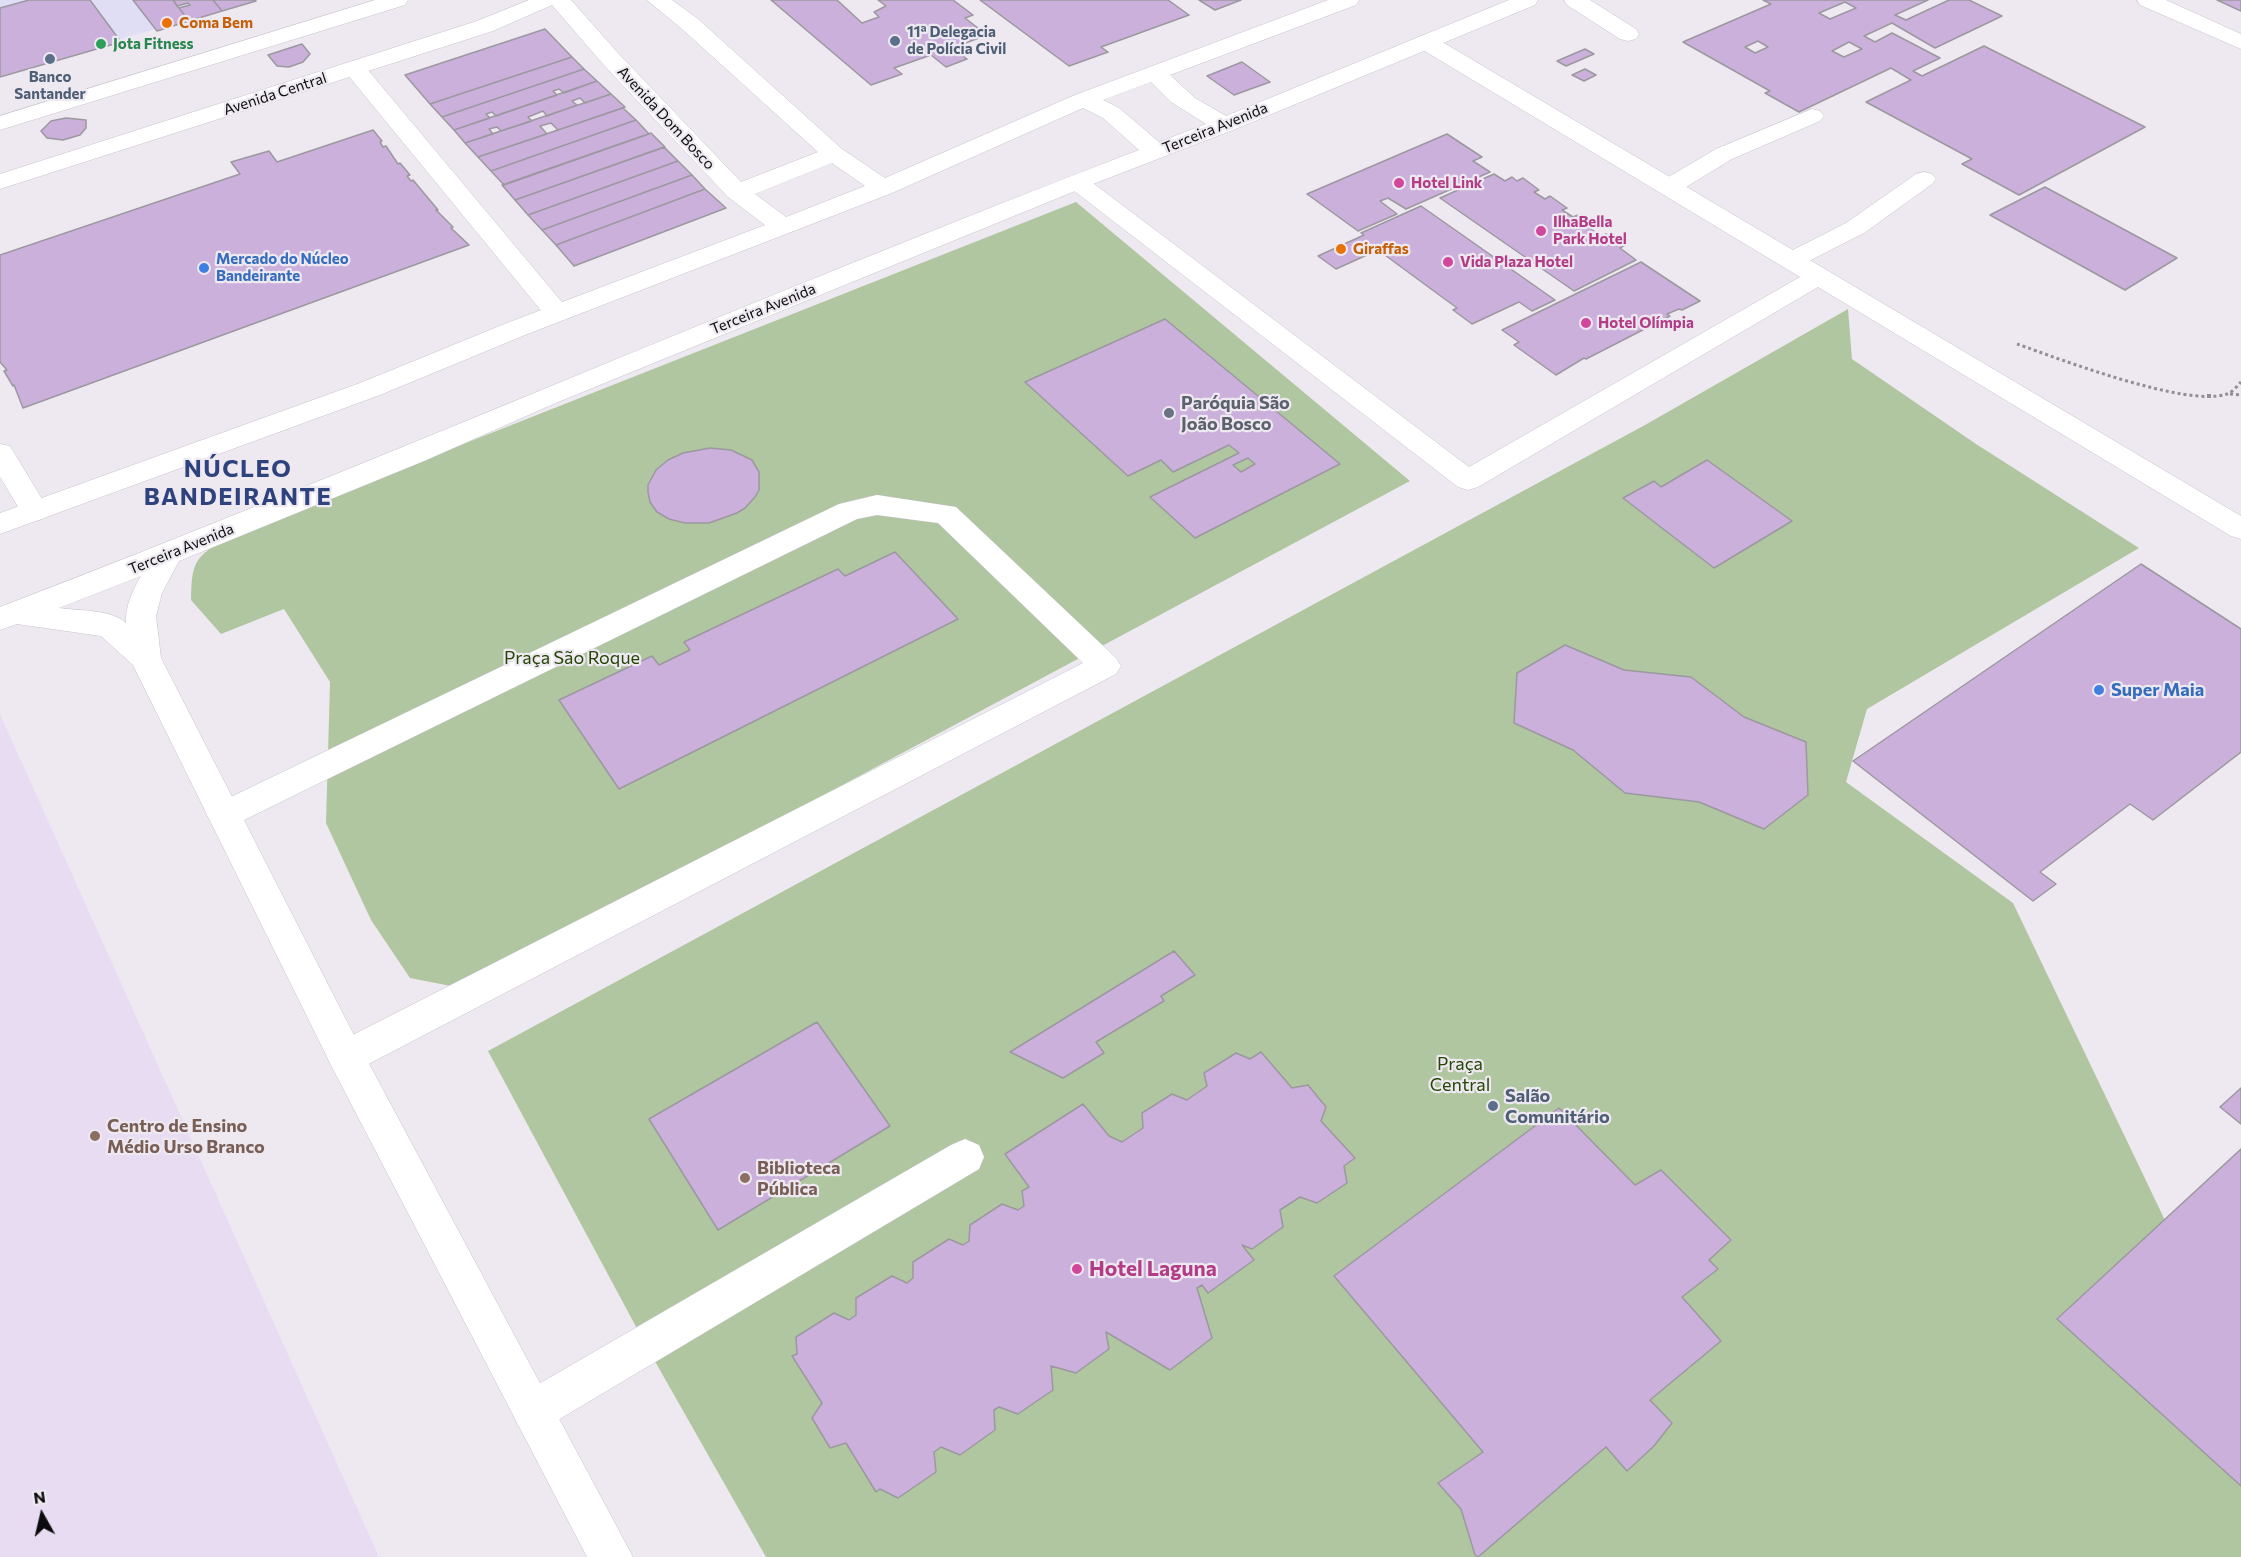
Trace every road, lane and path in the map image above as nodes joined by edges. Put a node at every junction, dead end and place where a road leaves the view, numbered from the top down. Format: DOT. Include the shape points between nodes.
graph roads {
  1 [pos="397,0"];
  2 [pos="548,0"];
  3 [pos="559,0"];
  4 [pos="658,0"];
  5 [pos="1348,0"];
  6 [pos="1527,0"];
  7 [pos="1575,0"];
  8 [pos="2148,0"];
  9 [pos="1628,34"];
  10 [pos="1426,42"];
  11 [pos="2241,42"];
  12 [pos="355,69"];
  13 [pos="1156,73"];
  14 [pos="1083,100"];
  15 [pos="1812,116"];
  16 [pos="0,123"];
  17 [pos="1225,126"];
  18 [pos="1156,152"];
  19 [pos="834,154"];
  20 [pos="1924,179"];
  21 [pos="0,182"];
  22 [pos="1077,182"];
  23 [pos="1669,187"];
  24 [pos="883,188"];
  25 [pos="737,192"];
  26 [pos="783,226"];
  27 [pos="1792,260"];
  28 [pos="1819,276"];
  29 [pos="557,313"];
  30 [pos="2017,344"];
  31 [pos="2241,382"];
  32 [pos="2229,394"];
  33 [pos="2241,395"];
  34 [pos="0,453"];
  35 [pos="35,511"];
  36 [pos="0,524"];
  37 [pos="2241,530"];
  38 [pos="168,554"];
  39 [pos="7,616"];
  40 [pos="144,658"];
  41 [pos="224,815"];
  42 [pos="346,1057"];
  43 [pos="965,1157"];
  44 [pos="533,1411"];
  45 [pos="611,1557"];
  1 -- 16 [label="street"];
  2 -- 12 [label="street, Avenida Central" via="485,26"];
  3 -- 25 [label="street, Avenida Dom Bosco"];
  4 -- 19 [label="street" via="690,24"];
  5 -- 13 [label="street"];
  6 -- 10 [label="street, Terceira Avenida"];
  7 -- 9 [label="street"];
  8 -- 11 [label="street"];
  10 -- 17 [label="street, Terceira Avenida"];
  10 -- 23 [label="street"];
  12 -- 21 [label="street, Avenida Central"];
  12 -- 29 [label="street"];
  13 -- 14 [label="street"];
  13 -- 17 [label="street" via="1168,89 1193,109"];
  14 -- 18 [label="street" via="1111,113"];
  14 -- 24 [label="street"];
  15 -- 23 [label="street" via="1724,154"];
  17 -- 18 [label="street, Terceira Avenida"];
  18 -- 22 [label="street, Terceira Avenida"];
  19 -- 24 [label="street"];
  19 -- 25 [label="street"];
  20 -- 27 [label="street" via="1855,228"];
  22 -- 28 [label="street" via="1468,480"];
  22 -- 38 [label="street, Terceira Avenida"];
  23 -- 27 [label="street"];
  24 -- 26 [label="street"];
  25 -- 26 [label="street, Avenida Dom Bosco"];
  26 -- 29 [label="street"];
  27 -- 28 [label="street"];
  28 -- 37 [label="street"];
  29 -- 35 [label="street" via="370,389"];
  30 -- 32 [label="path" via="2130,382 2202,397"];
  31 -- 32 [label="path"];
  32 -- 33 [label="path"];
  34 -- 35 [label="street"];
  35 -- 36 [label="street"];
  38 -- 39 [label="street, Terceira Avenida"];
  38 -- 40 [label="street" via="147,592 141,616"];
  39 -- 40 [label="street" via="110,626"];
  40 -- 41 [label="street"];
  41 -- 42 [label="street"];
  41 -- 42 [label="street" via="849,511 877,505 946,514 1105,666"];
  42 -- 44 [label="street"];
  43 -- 44 [label="street"];
  44 -- 45 [label="street"];
}
